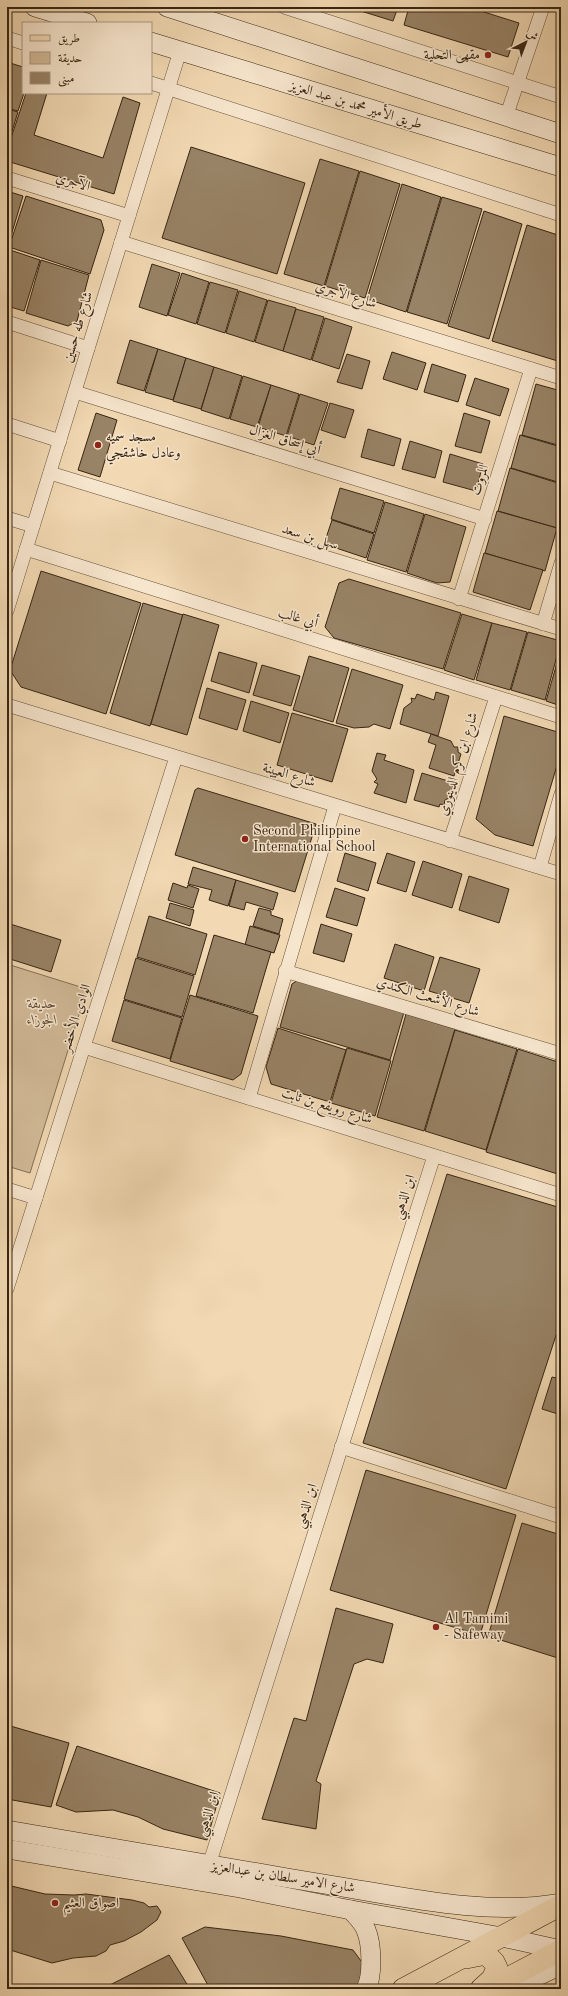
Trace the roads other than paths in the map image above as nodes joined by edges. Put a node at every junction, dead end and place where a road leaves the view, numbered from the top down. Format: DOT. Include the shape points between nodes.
graph roads {
  1 [pos="35,7"];
  2 [pos="167,7"];
  3 [pos="284,7"];
  4 [pos="543,7"];
  5 [pos="84,22"];
  6 [pos="7,38"];
  7 [pos="152,42"];
  8 [pos="22,43"];
  9 [pos="180,51"];
  10 [pos="152,83"];
  11 [pos="517,83"];
  12 [pos="169,89"];
  13 [pos="561,97"];
  14 [pos="506,117"];
  15 [pos="561,134"];
  16 [pos="561,168"];
  17 [pos="7,178"];
  18 [pos="561,215"];
  19 [pos="129,216"];
  20 [pos="121,242"];
  21 [pos="7,322"];
  22 [pos="88,348"];
  23 [pos="531,369"];
  24 [pos="561,378"];
  25 [pos="75,392"];
  26 [pos="7,424"];
  27 [pos="60,441"];
  28 [pos="50,473"];
  29 [pos="7,518"];
  30 [pos="485,519"];
  31 [pos="33,526"];
  32 [pos="26,549"];
  33 [pos="561,563"];
  34 [pos="459,599"];
  35 [pos="7,612"];
  36 [pos="543,624"];
  37 [pos="561,629"];
  38 [pos="496,697"];
  39 [pos="7,705"];
  40 [pos="561,717"];
  41 [pos="176,756"];
  42 [pos="561,794"];
  43 [pos="335,806"];
  44 [pos="450,842"];
  45 [pos="540,867"];
  46 [pos="561,874"];
  47 [pos="285,971"];
  48 [pos="84,1047"];
  49 [pos="561,1054"];
  50 [pos="249,1098"];
  51 [pos="434,1156"];
  52 [pos="7,1189"];
  53 [pos="561,1195"];
  54 [pos="36,1198"];
  55 [pos="7,1290"];
  56 [pos="341,1447"];
  57 [pos="561,1517"];
  58 [pos="7,1830"];
  59 [pos="7,1849"];
  60 [pos="209,1865"];
  61 [pos="561,1904"];
  62 [pos="463,1905"];
  63 [pos="351,1910"];
  64 [pos="459,1929"];
  65 [pos="502,1937"];
  66 [pos="561,1950"];
  67 [pos="456,1961"];
  68 [pos="561,1965"];
  69 [pos="489,1987"];
  70 [pos="366,1989"];
  71 [pos="404,1989"];
  1 -- 5 [label="street"];
  2 -- 14 [label="street"];
  3 -- 11 [label="street"];
  4 -- 11 [label="street"];
  6 -- 8 [label="street"];
  7 -- 9 [label="street, طريق الأمير محمد بن عبد العزيز"];
  9 -- 12 [label="street, شارع طه حسين"];
  9 -- 16 [label="street, طريق الأمير محمد بن عبد العزيز"];
  10 -- 12 [label="street"];
  11 -- 13 [label="street"];
  11 -- 14 [label="street"];
  12 -- 18 [label="street"];
  12 -- 19 [label="street, شارع طه حسين"];
  14 -- 15 [label="street"];
  17 -- 19 [label="street, الآجري"];
  19 -- 20 [label="street, شارع طه حسين"];
  20 -- 22 [label="street, شارع طه حسين"];
  20 -- 23 [label="street, شارع الآجري"];
  21 -- 22 [label="street"];
  22 -- 25 [label="street, شارع طه حسين"];
  23 -- 24 [label="street, شارع الآجري"];
  23 -- 30 [label="street, المروت"];
  25 -- 27 [label="street, شارع طه حسين"];
  25 -- 30 [label="street, أبي إسحاق الغزال"];
  26 -- 27 [label="street"];
  27 -- 28 [label="street, شارع طه حسين"];
  28 -- 31 [label="street, شارع طه حسين"];
  28 -- 34 [label="street, سهل بن سعد"];
  29 -- 31 [label="street"];
  30 -- 34 [label="street, المروت"];
  31 -- 32 [label="street, شارع طه حسين"];
  32 -- 35 [label="street, شارع طه حسين"];
  32 -- 38 [label="street, أبي غالب"];
  33 -- 36 [label="street"];
  34 -- 36 [label="street, سهل بن سعد"];
  36 -- 37 [label="street, سهل بن سعد"];
  38 -- 40 [label="street, أبي غالب"];
  38 -- 44 [label="street, شارع ابن كرم الدينوري"];
  39 -- 41 [label="street, شارع العيينة"];
  41 -- 43 [label="street, شارع العيينة"];
  41 -- 48 [label="street, الوادي الأخضر"];
  42 -- 45 [label="street"];
  43 -- 44 [label="street, شارع العيينة"];
  43 -- 47 [label="street"];
  44 -- 45 [label="street, شارع العيينة"];
  45 -- 46 [label="street, شارع العيينة"];
  47 -- 49 [label="street, شارع الأشعث الكندي"];
  47 -- 50 [label="street"];
  48 -- 50 [label="street, شارع رويفع بن ثابت"];
  48 -- 54 [label="street, الوادي الأخضر"];
  50 -- 51 [label="street, شارع رويفع بن ثابت"];
  51 -- 53 [label="street, شارع رويفع بن ثابت"];
  51 -- 56 [label="street, ابن الذهبي"];
  52 -- 54 [label="street"];
  54 -- 55 [label="street, الوادي الأخضر"];
  56 -- 57 [label="street"];
  56 -- 60 [label="street, ابن الذهبي"];
  58 -- 60 [label="street, شارع الامير سلطان بن عبدالعزيز"];
  59 -- 63 [label="street" via="240,1888"];
  60 -- 62 [label="street, شارع الامير سلطان بن عبدالعزيز"];
  61 -- 62 [label="street, شارع الامير سلطان بن عبدالعزيز" via="540,1907"];
  61 -- 65 [label="main road"];
  62 -- 64 [label="street" via="486,1912 486,1924 478,1928"];
  63 -- 64 [label="street"];
  63 -- 70 [label="street" via="363,1923 369,1936 371,1969"];
  64 -- 65 [label="street"];
  65 -- 66 [label="street"];
  65 -- 67 [label="main road"];
  66 -- 69 [label="main road"];
  67 -- 69 [label="main road" via="486,1954 497,1968"];
  67 -- 71 [label="main road"];
  68 -- 69 [label="street" via="523,1983"];
}
